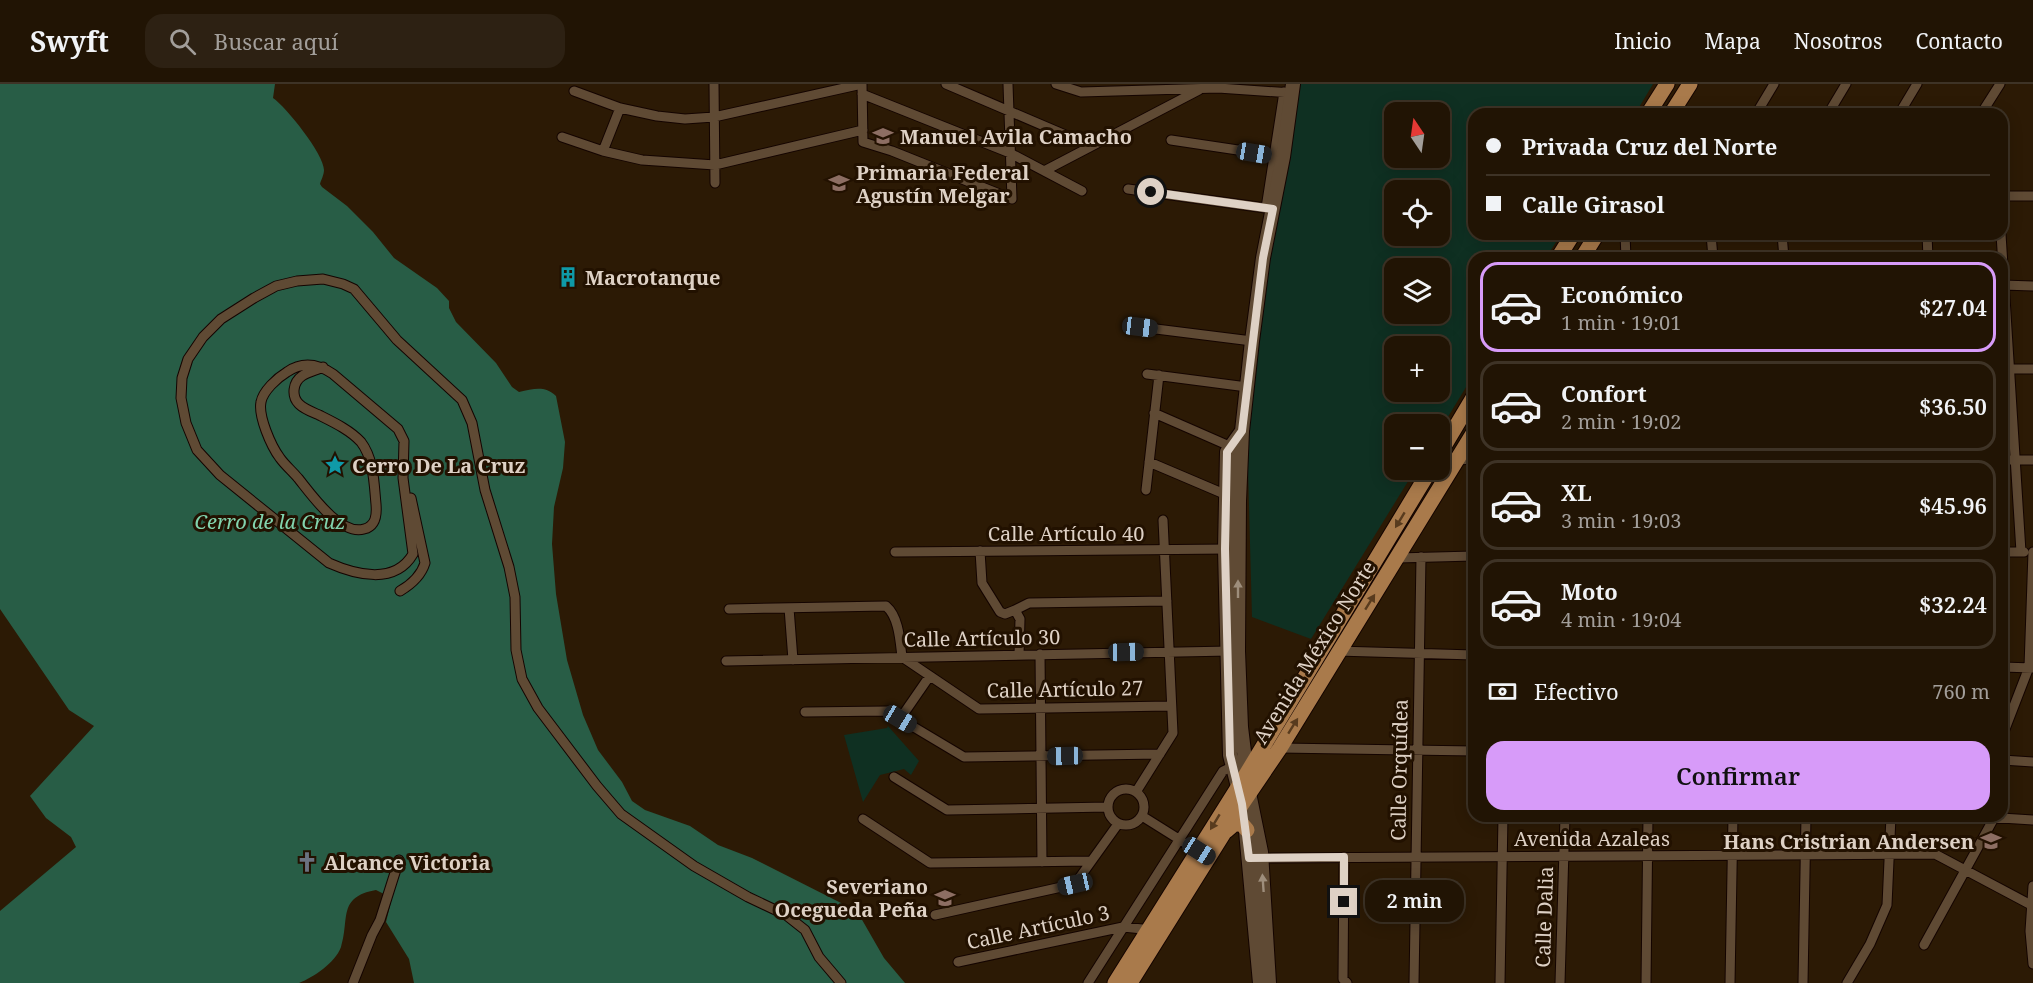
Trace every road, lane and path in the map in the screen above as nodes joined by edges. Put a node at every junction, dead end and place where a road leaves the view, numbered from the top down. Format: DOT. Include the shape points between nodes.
graph roads {
  1 [pos="714,84"];
  2 [pos="862,84"];
  3 [pos="946,84"];
  4 [pos="1008,84"];
  5 [pos="1056,84"];
  6 [pos="1667,84"];
  7 [pos="1690,84"];
  8 [pos="1774,84"];
  9 [pos="1846,84"];
  10 [pos="1917,84"];
  11 [pos="2000,84"];
  12 [pos="1157,87"];
  13 [pos="1203,88"];
  14 [pos="1290,90"];
  15 [pos="574,91"];
  16 [pos="862,94"];
  17 [pos="620,108"];
  18 [pos="1652,108"];
  19 [pos="1675,108"];
  20 [pos="1760,108"];
  21 [pos="1832,108"];
  22 [pos="1903,108"];
  23 [pos="1985,108"];
  24 [pos="1009,110"];
  25 [pos="714,117"];
  26 [pos="863,130"];
  27 [pos="562,137"];
  28 [pos="1171,140"];
  29 [pos="1091,146"];
  30 [pos="603,151"];
  31 [pos="1010,153"];
  32 [pos="1279,156"];
  33 [pos="715,165"];
  34 [pos="1044,171"];
  35 [pos="715,183"];
  36 [pos="1128,189"];
  37 [pos="1082,191"];
  38 [pos="2008,196"];
  39 [pos="2033,196"];
  40 [pos="1269,208"];
  41 [pos="2008,285"];
  42 [pos="2033,286"];
  43 [pos="1140,327"];
  44 [pos="1252,341"];
  45 [pos="323,367"];
  46 [pos="2008,369"];
  47 [pos="2033,369"];
  48 [pos="1147,374"];
  49 [pos="1159,375"];
  50 [pos="1247,387"];
  51 [pos="2008,389"];
  52 [pos="1468,406"];
  53 [pos="1154,413"];
  54 [pos="1450,436"];
  55 [pos="1468,442"];
  56 [pos="1236,449"];
  57 [pos="1468,459"];
  58 [pos="1457,460"];
  59 [pos="2008,460"];
  60 [pos="2015,460"];
  61 [pos="2033,460"];
  62 [pos="1149,462"];
  63 [pos="1424,480"];
  64 [pos="404,482"];
  65 [pos="1146,490"];
  66 [pos="1226,495"];
  67 [pos="1239,501"];
  68 [pos="1163,520"];
  69 [pos="1232,549"];
  70 [pos="1164,550"];
  71 [pos="980,551"];
  72 [pos="895,552"];
  73 [pos="2008,552"];
  74 [pos="2021,552"];
  75 [pos="2033,552"];
  76 [pos="1468,556"];
  77 [pos="1421,557"];
  78 [pos="1397,558"];
  79 [pos="400,591"];
  80 [pos="2033,591"];
  81 [pos="1167,601"];
  82 [pos="789,608"];
  83 [pos="729,609"];
  84 [pos="1015,610"];
  85 [pos="1169,651"];
  86 [pos="1233,651"];
  87 [pos="1320,651"];
  88 [pos="1339,651"];
  89 [pos="1040,654"];
  90 [pos="1419,654"];
  91 [pos="1020,655"];
  92 [pos="1468,655"];
  93 [pos="902,657"];
  94 [pos="793,660"];
  95 [pos="726,661"];
  96 [pos="2008,667"];
  97 [pos="2031,668"];
  98 [pos="929,676"];
  99 [pos="1172,706"];
  100 [pos="1041,708"];
  101 [pos="806,712"];
  102 [pos="900,719"];
  103 [pos="2008,723"];
  104 [pos="1280,748"];
  105 [pos="1418,751"];
  106 [pos="1468,751"];
  107 [pos="1160,754"];
  108 [pos="1041,757"];
  109 [pos="2008,760"];
  110 [pos="2033,762"];
  111 [pos="1242,767"];
  112 [pos="894,777"];
  113 [pos="1136,792"];
  114 [pos="1243,794"];
  115 [pos="1108,807"];
  116 [pos="1042,808"];
  117 [pos="1142,816"];
  118 [pos="863,819"];
  119 [pos="2008,819"];
  120 [pos="2033,820"];
  121 [pos="1503,822"];
  122 [pos="1565,822"];
  123 [pos="1648,822"];
  124 [pos="1733,822"];
  125 [pos="1806,822"];
  126 [pos="1891,822"];
  127 [pos="1992,822"];
  128 [pos="1118,824"];
  129 [pos="1246,830"];
  130 [pos="1226,831"];
  131 [pos="1179,839"];
  132 [pos="1204,854"];
  133 [pos="1805,854"];
  134 [pos="1890,854"];
  135 [pos="1564,855"];
  136 [pos="1648,855"];
  137 [pos="1732,855"];
  138 [pos="1502,856"];
  139 [pos="1344,857"];
  140 [pos="1416,857"];
  141 [pos="1255,858"];
  142 [pos="399,860"];
  143 [pos="1091,861"];
  144 [pos="1042,862"];
  145 [pos="1964,869"];
  146 [pos="2033,886"];
  147 [pos="2032,905"];
  148 [pos="935,915"];
  149 [pos="1123,927"];
  150 [pos="1156,932"];
  151 [pos="1924,945"];
  152 [pos="958,963"];
  153 [pos="2033,964"];
  154 [pos="353,983"];
  155 [pos="841,983"];
  156 [pos="1088,983"];
  157 [pos="1115,983"];
  158 [pos="1130,983"];
  159 [pos="1260,983"];
  160 [pos="1269,983"];
  161 [pos="1347,983"];
  162 [pos="1414,983"];
  163 [pos="1500,983"];
  164 [pos="1560,983"];
  165 [pos="1646,983"];
  166 [pos="1731,983"];
  167 [pos="1803,983"];
  168 [pos="1847,983"];
  1 -- 25 [label="street"];
  2 -- 16 [label="street"];
  2 -- 25 [label="street"];
  3 -- 24 [label="street"];
  4 -- 24 [label="street"];
  5 -- 12 [label="street" via="1081,92"];
  6 -- 18 [label="main road"];
  7 -- 19 [label="main road"];
  8 -- 20 [label="street"];
  9 -- 21 [label="street"];
  10 -- 22 [label="street"];
  11 -- 23 [label="street"];
  12 -- 13 [label="street"];
  13 -- 14 [label="street"];
  13 -- 29 [label="street"];
  14 -- 32 [label="street"];
  15 -- 17 [label="street"];
  16 -- 26 [label="street"];
  16 -- 31 [label="street"];
  17 -- 25 [label="street" via="657,116"];
  17 -- 30 [label="street"];
  24 -- 29 [label="street"];
  24 -- 31 [label="street"];
  25 -- 33 [label="street"];
  26 -- 31 [label="street" via="863,142 1012,199"];
  26 -- 33 [label="street"];
  27 -- 30 [label="street"];
  28 -- 32 [label="street"];
  29 -- 34 [label="street"];
  30 -- 33 [label="street" via="642,160"];
  31 -- 34 [label="street"];
  32 -- 40 [label="street"];
  33 -- 35 [label="street"];
  34 -- 37 [label="street"];
  36 -- 40 [label="street"];
  38 -- 39 [label="street"];
  40 -- 44 [label="street"];
  41 -- 42 [label="street"];
  43 -- 44 [label="street"];
  44 -- 50 [label="street"];
  45 -- 45 [label="street" via="300,365 286,372 270,386 261,400 260,412 279,457 321,507 343,525 362,530 370,527 377,516 367,453 361,442 302,407 295,397 298,380"];
  45 -- 64 [label="street" via="398,429 404,441"];
  46 -- 47 [label="street"];
  48 -- 49 [label="street"];
  49 -- 50 [label="street"];
  49 -- 53 [label="street"];
  50 -- 56 [label="street"];
  51 -- 60 [label="street"];
  52 -- 54 [label="main road"];
  53 -- 56 [label="street"];
  53 -- 62 [label="street"];
  55 -- 58 [label="main road, Avenida México Norte"];
  56 -- 66 [label="street" via="1227,452"];
  56 -- 67 [label="street"];
  57 -- 58 [label="street"];
  58 -- 78 [label="main road, Avenida México Norte"];
  59 -- 60 [label="street"];
  60 -- 61 [label="street"];
  60 -- 74 [label="street"];
  62 -- 65 [label="street"];
  62 -- 66 [label="street"];
  63 -- 87 [label="main road, Avenida México Norte, one-way"];
  64 -- 79 [label="street" via="409,485 425,563 422,573"];
  64 -- 155 [label="street" via="413,554 410,560 403,567 373,576 329,564 220,475 197,450 181,398 188,359 221,319 276,286 323,279 354,289 397,340 462,400 472,423 485,490 509,567 522,679 538,708 621,814 694,866 786,915 805,930 819,957"];
  66 -- 67 [label="street"];
  66 -- 69 [label="street"];
  67 -- 69 [label="street"];
  68 -- 70 [label="street"];
  69 -- 70 [label="street, Calle Artículo 40"];
  69 -- 86 [label="street"];
  70 -- 71 [label="street, Calle Artículo 40"];
  70 -- 81 [label="street"];
  71 -- 72 [label="street, Calle Artículo 40"];
  71 -- 84 [label="street" via="982,584 1000,612"];
  73 -- 74 [label="street"];
  74 -- 75 [label="street"];
  75 -- 80 [label="street"];
  76 -- 77 [label="street"];
  77 -- 78 [label="street"];
  77 -- 90 [label="street, Calle Orquídea"];
  88 -- 78 [label="main road, Avenida México Norte, one-way"];
  80 -- 97 [label="street"];
  81 -- 84 [label="street" via="1029,603"];
  81 -- 85 [label="street"];
  82 -- 83 [label="street"];
  82 -- 93 [label="street" via="886,606 900,636"];
  82 -- 94 [label="street"];
  84 -- 91 [label="street" via="1020,618"];
  85 -- 86 [label="street, Calle Artículo 30"];
  85 -- 89 [label="street, Calle Artículo 30"];
  85 -- 99 [label="street"];
  86 -- 111 [label="street" via="1230,755"];
  87 -- 88 [label="street"];
  87 -- 111 [label="main road, Avenida México Norte"];
  88 -- 90 [label="street"];
  104 -- 88 [label="main road, Avenida México Norte, one-way"];
  89 -- 91 [label="street, Calle Artículo 30"];
  89 -- 100 [label="street"];
  90 -- 92 [label="street"];
  90 -- 105 [label="street, Calle Orquídea"];
  91 -- 93 [label="street, Calle Artículo 30"];
  93 -- 94 [label="street, Calle Artículo 30"];
  93 -- 98 [label="street, Calle Artículo 27"];
  94 -- 95 [label="street, Calle Artículo 30"];
  96 -- 97 [label="street"];
  97 -- 103 [label="street"];
  98 -- 100 [label="street, Calle Artículo 27" via="979,709"];
  98 -- 102 [label="street"];
  99 -- 100 [label="street, Calle Artículo 27"];
  99 -- 107 [label="street" via="1173,733"];
  100 -- 108 [label="street"];
  101 -- 102 [label="street" via="887,711"];
  102 -- 108 [label="street" via="964,757"];
  104 -- 105 [label="street"];
  104 -- 114 [label="main road, Avenida México Norte"];
  105 -- 106 [label="street"];
  105 -- 140 [label="street, Calle Orquídea"];
  107 -- 108 [label="street"];
  107 -- 113 [label="street"];
  108 -- 116 [label="street"];
  109 -- 110 [label="street"];
  111 -- 114 [label="main road, Avenida México Norte"];
  111 -- 131 [label="street" via="1223,771"];
  112 -- 116 [label="street" via="947,810"];
  113 -- 115 [label="street" via="1117,791"];
  113 -- 117 [label="street" via="1143,800"];
  114 -- 129 [label="street"];
  114 -- 130 [label="main road, Avenida México Norte"];
  114 -- 132 [label="main road, Avenida México Norte, one-way"];
  114 -- 141 [label="street"];
  115 -- 116 [label="street"];
  115 -- 128 [label="street" via="1110,817"];
  116 -- 144 [label="street"];
  117 -- 128 [label="street" via="1131,825"];
  117 -- 131 [label="street"];
  118 -- 144 [label="street" via="930,863"];
  119 -- 120 [label="street"];
  121 -- 138 [label="street"];
  122 -- 135 [label="street, Calle Dalia"];
  123 -- 136 [label="street"];
  124 -- 137 [label="street"];
  125 -- 133 [label="street"];
  126 -- 134 [label="street"];
  127 -- 145 [label="street"];
  128 -- 143 [label="street"];
  129 -- 130 [label="main road" via="1240,823"];
  129 -- 141 [label="street"];
  130 -- 132 [label="main road, Avenida México Norte"];
  131 -- 132 [label="street"];
  131 -- 149 [label="street"];
  132 -- 150 [label="main road, Avenida México Norte"];
  133 -- 134 [label="street, Avenida Azaleas"];
  133 -- 137 [label="street, Avenida Azaleas"];
  133 -- 167 [label="street"];
  134 -- 145 [label="street, Avenida Azaleas" via="1935,854"];
  134 -- 168 [label="street" via="1887,905"];
  135 -- 136 [label="street, Avenida Azaleas"];
  135 -- 138 [label="street, Avenida Azaleas"];
  135 -- 164 [label="street, Calle Dalia"];
  136 -- 137 [label="street, Avenida Azaleas"];
  136 -- 165 [label="street"];
  137 -- 166 [label="street"];
  138 -- 140 [label="street, Avenida Azaleas"];
  138 -- 163 [label="street"];
  139 -- 140 [label="street, Avenida Azaleas"];
  139 -- 141 [label="street, Avenida Azaleas"];
  139 -- 161 [label="street" via="1343,979"];
  140 -- 162 [label="street, Calle Orquídea"];
  141 -- 159 [label="street"];
  160 -- 141 [label="street, one-way"];
  142 -- 154 [label="street" via="381,920"];
  143 -- 144 [label="street"];
  143 -- 148 [label="street" via="1075,884"];
  145 -- 147 [label="street"];
  145 -- 151 [label="street"];
  146 -- 147 [label="street"];
  147 -- 153 [label="street"];
  149 -- 150 [label="street, Calle Artículo 3"];
  149 -- 152 [label="street, Calle Artículo 3"];
  149 -- 156 [label="street"];
  150 -- 157 [label="main road, Avenida México Norte"];
  150 -- 158 [label="main road, Avenida México Norte"];
}
